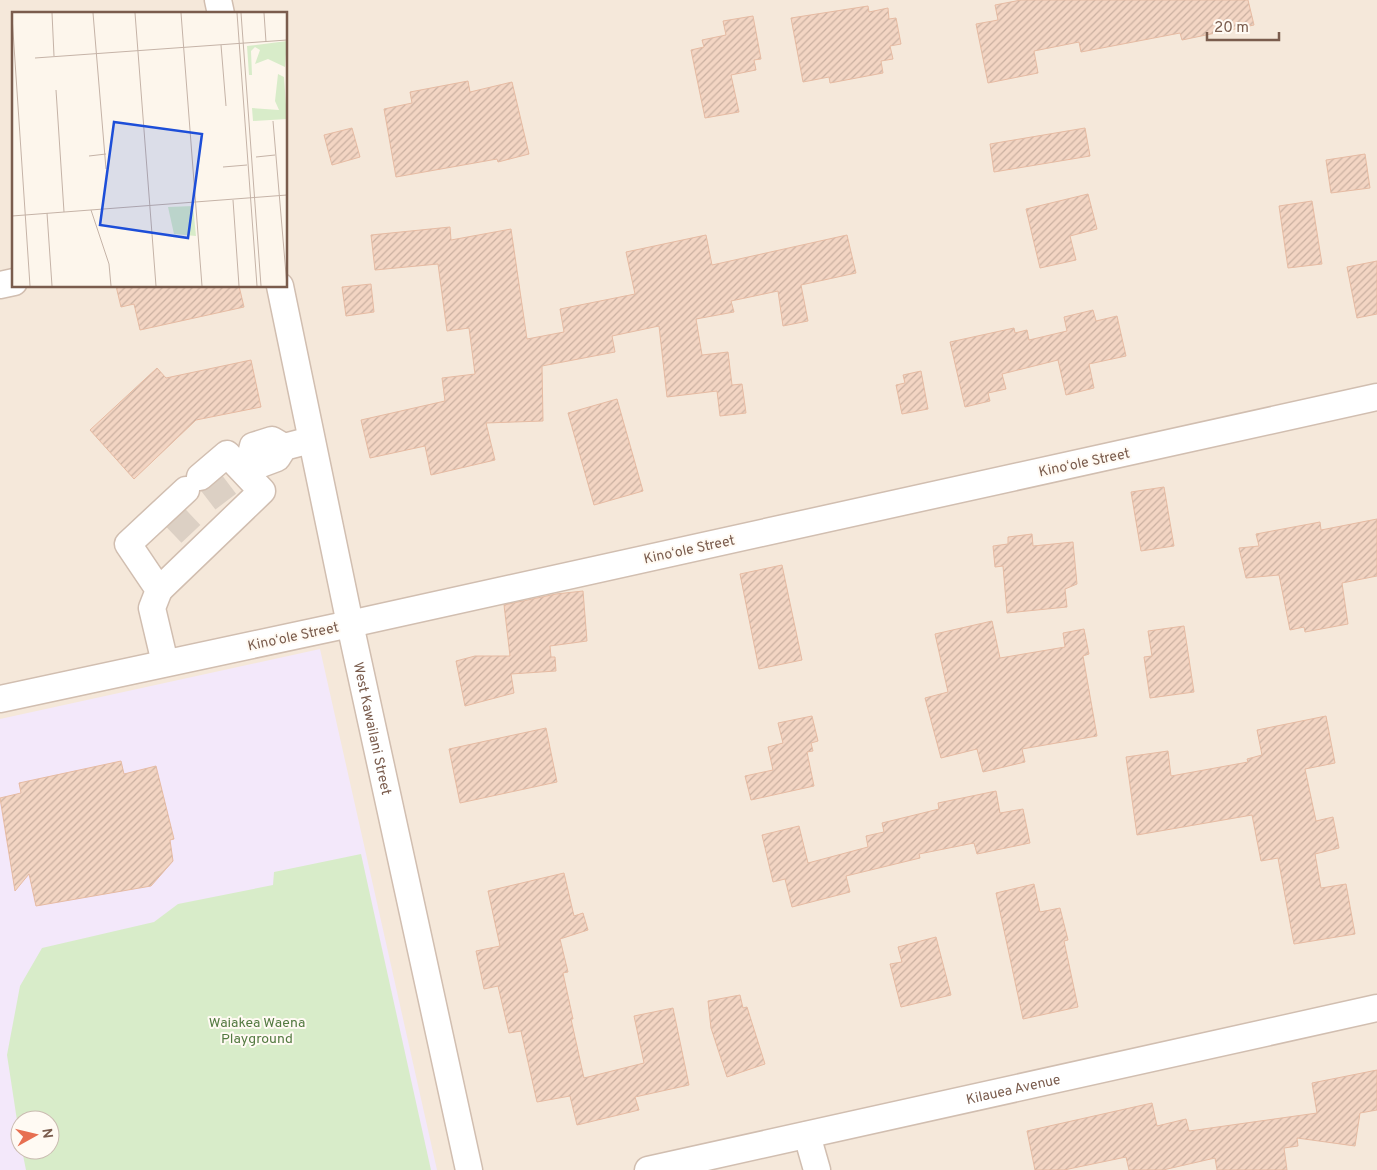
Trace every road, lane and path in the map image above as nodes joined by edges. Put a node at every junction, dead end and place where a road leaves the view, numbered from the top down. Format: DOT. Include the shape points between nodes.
graph roads {
  1 [pos="280,288"];
  2 [pos="1377,397"];
  3 [pos="311,440"];
  4 [pos="246,463"];
  5 [pos="159,590"];
  6 [pos="350,624"];
  7 [pos="165,663"];
  8 [pos="0,699"];
  9 [pos="1377,1008"];
  10 [pos="807,1134"];
  11 [pos="469,1170"];
  12 [pos="648,1170"];
  13 [pos="817,1170"];
  1 -- 3 [label="street, West Kawailani Street"];
  2 -- 6 [label="street, Kinoʻole Street"];
  3 -- 4 [label="street" via="284,447 272,440 254,446"];
  3 -- 6 [label="street, West Kawailani Street"];
  4 -- 5 [label="street" via="262,491 231,508 196,540"];
  4 -- 5 [label="street" via="227,454 170,511 128,544"];
  5 -- 7 [label="street" via="152,608"];
  6 -- 7 [label="street, Kinoʻole Street"];
  6 -- 11 [label="street, West Kawailani Street"];
  7 -- 8 [label="street, Kinoʻole Street"];
  9 -- 10 [label="street, Kilauea Avenue"];
  10 -- 12 [label="street, Kilauea Avenue"];
  10 -- 13 [label="street"];
}
